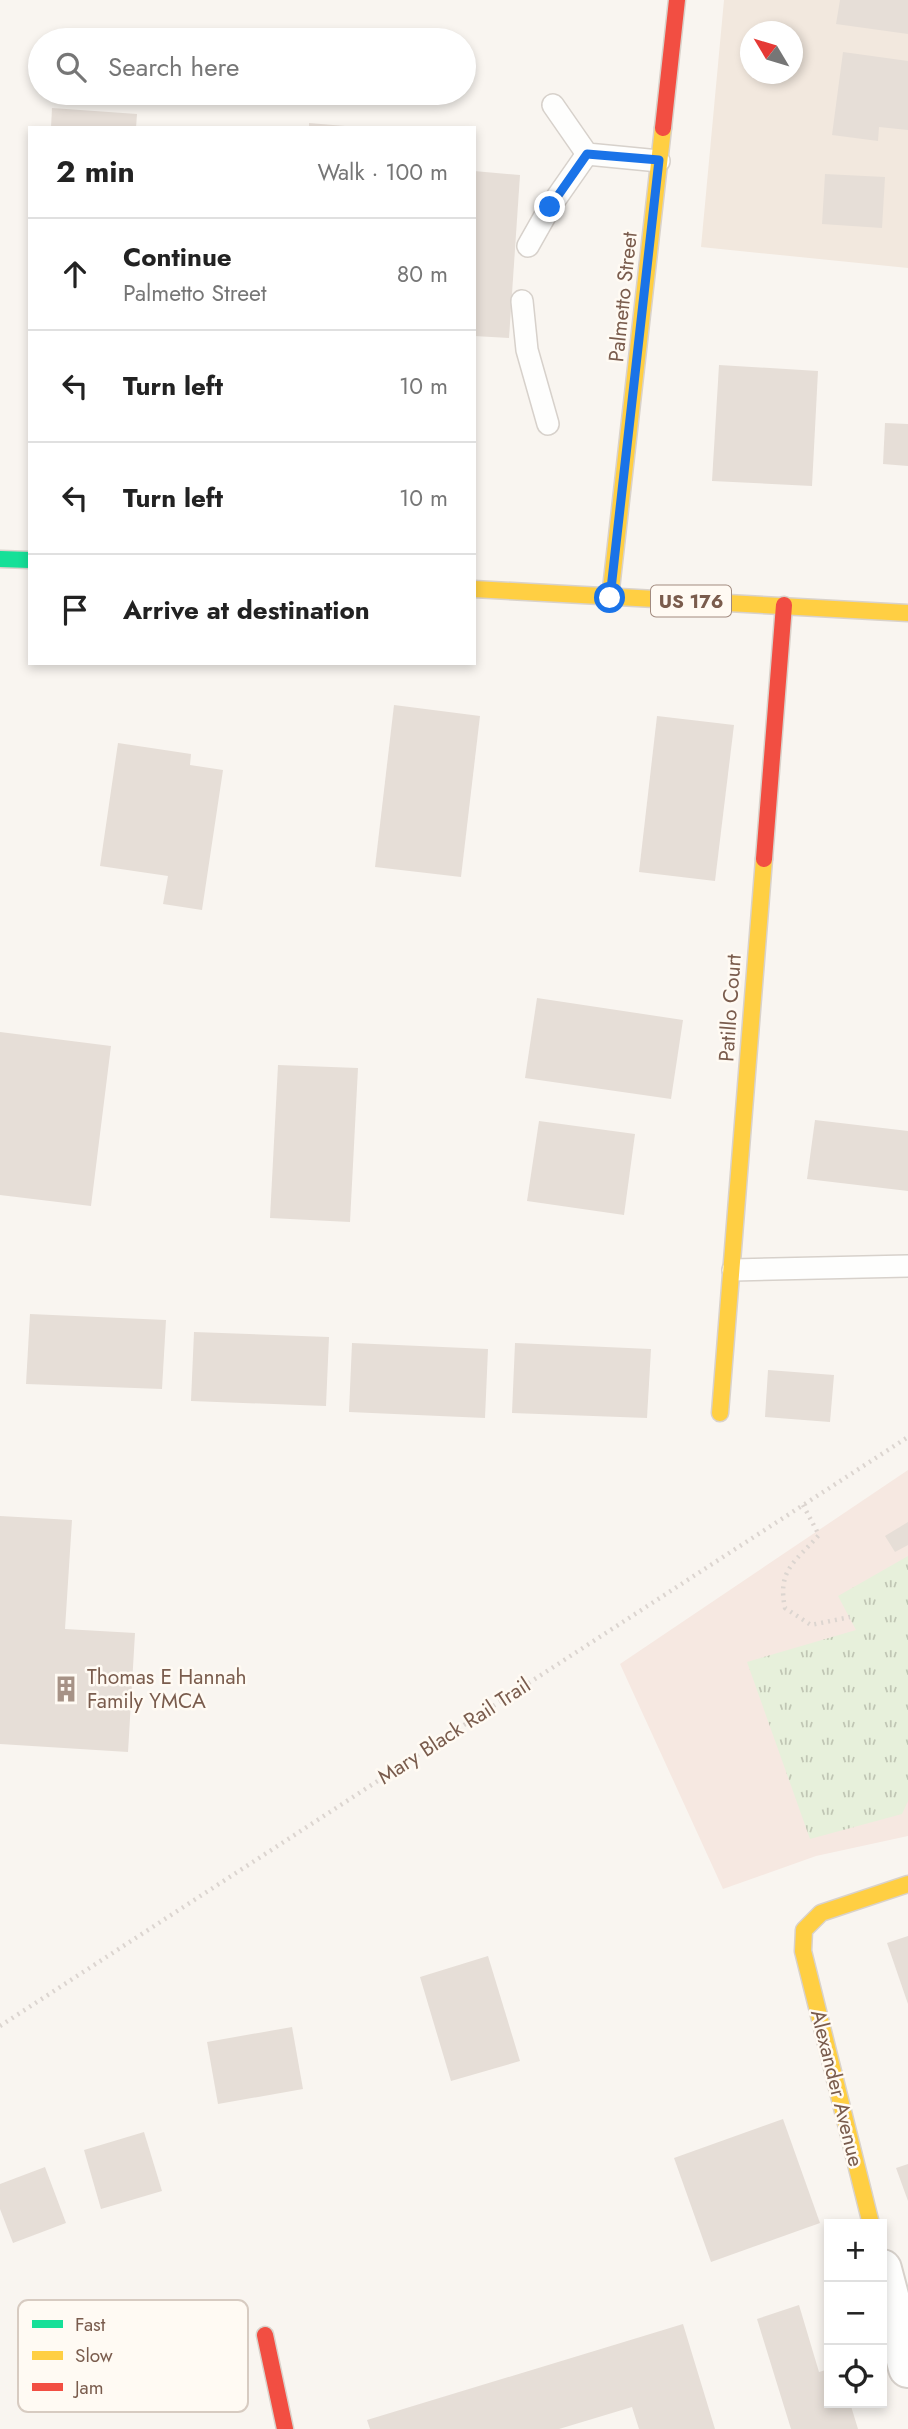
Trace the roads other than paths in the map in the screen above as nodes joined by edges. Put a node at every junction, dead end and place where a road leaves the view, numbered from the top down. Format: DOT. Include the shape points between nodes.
graph roads {
  1 [pos="677,0"];
  2 [pos="553,105"];
  3 [pos="587,154"];
  4 [pos="659,160"];
  5 [pos="528,246"];
  6 [pos="522,301"];
  7 [pos="548,424"];
  8 [pos="0,559"];
  9 [pos="28,561"];
  10 [pos="476,589"];
  11 [pos="610,598"];
  12 [pos="784,605"];
  13 [pos="908,612"];
  14 [pos="908,1266"];
  15 [pos="733,1270"];
  16 [pos="720,1413"];
  17 [pos="908,1884"];
  18 [pos="870,2219"];
  19 [pos="885,2282"];
  20 [pos="265,2334"];
  21 [pos="908,2368"];
  22 [pos="285,2429"];
  1 -- 4 [label="main road, Palmetto Street"];
  2 -- 3 [label="lane"];
  3 -- 4 [label="lane"];
  3 -- 5 [label="lane"];
  4 -- 11 [label="main road, Palmetto Street"];
  6 -- 7 [label="lane" via="527,350"];
  8 -- 9 [label="main road"];
  10 -- 11 [label="main road, US 176"];
  11 -- 12 [label="main road, US 176"];
  12 -- 13 [label="main road, US 176"];
  12 -- 15 [label="main road, Patillo Court"];
  14 -- 15 [label="lane"];
  15 -- 16 [label="main road, Patillo Court"];
  17 -- 18 [label="main road, Alexander Avenue" via="821,1913 804,1930 803,1951"];
  19 -- 21 [label="street"];
  20 -- 22 [label="main road"];
}
